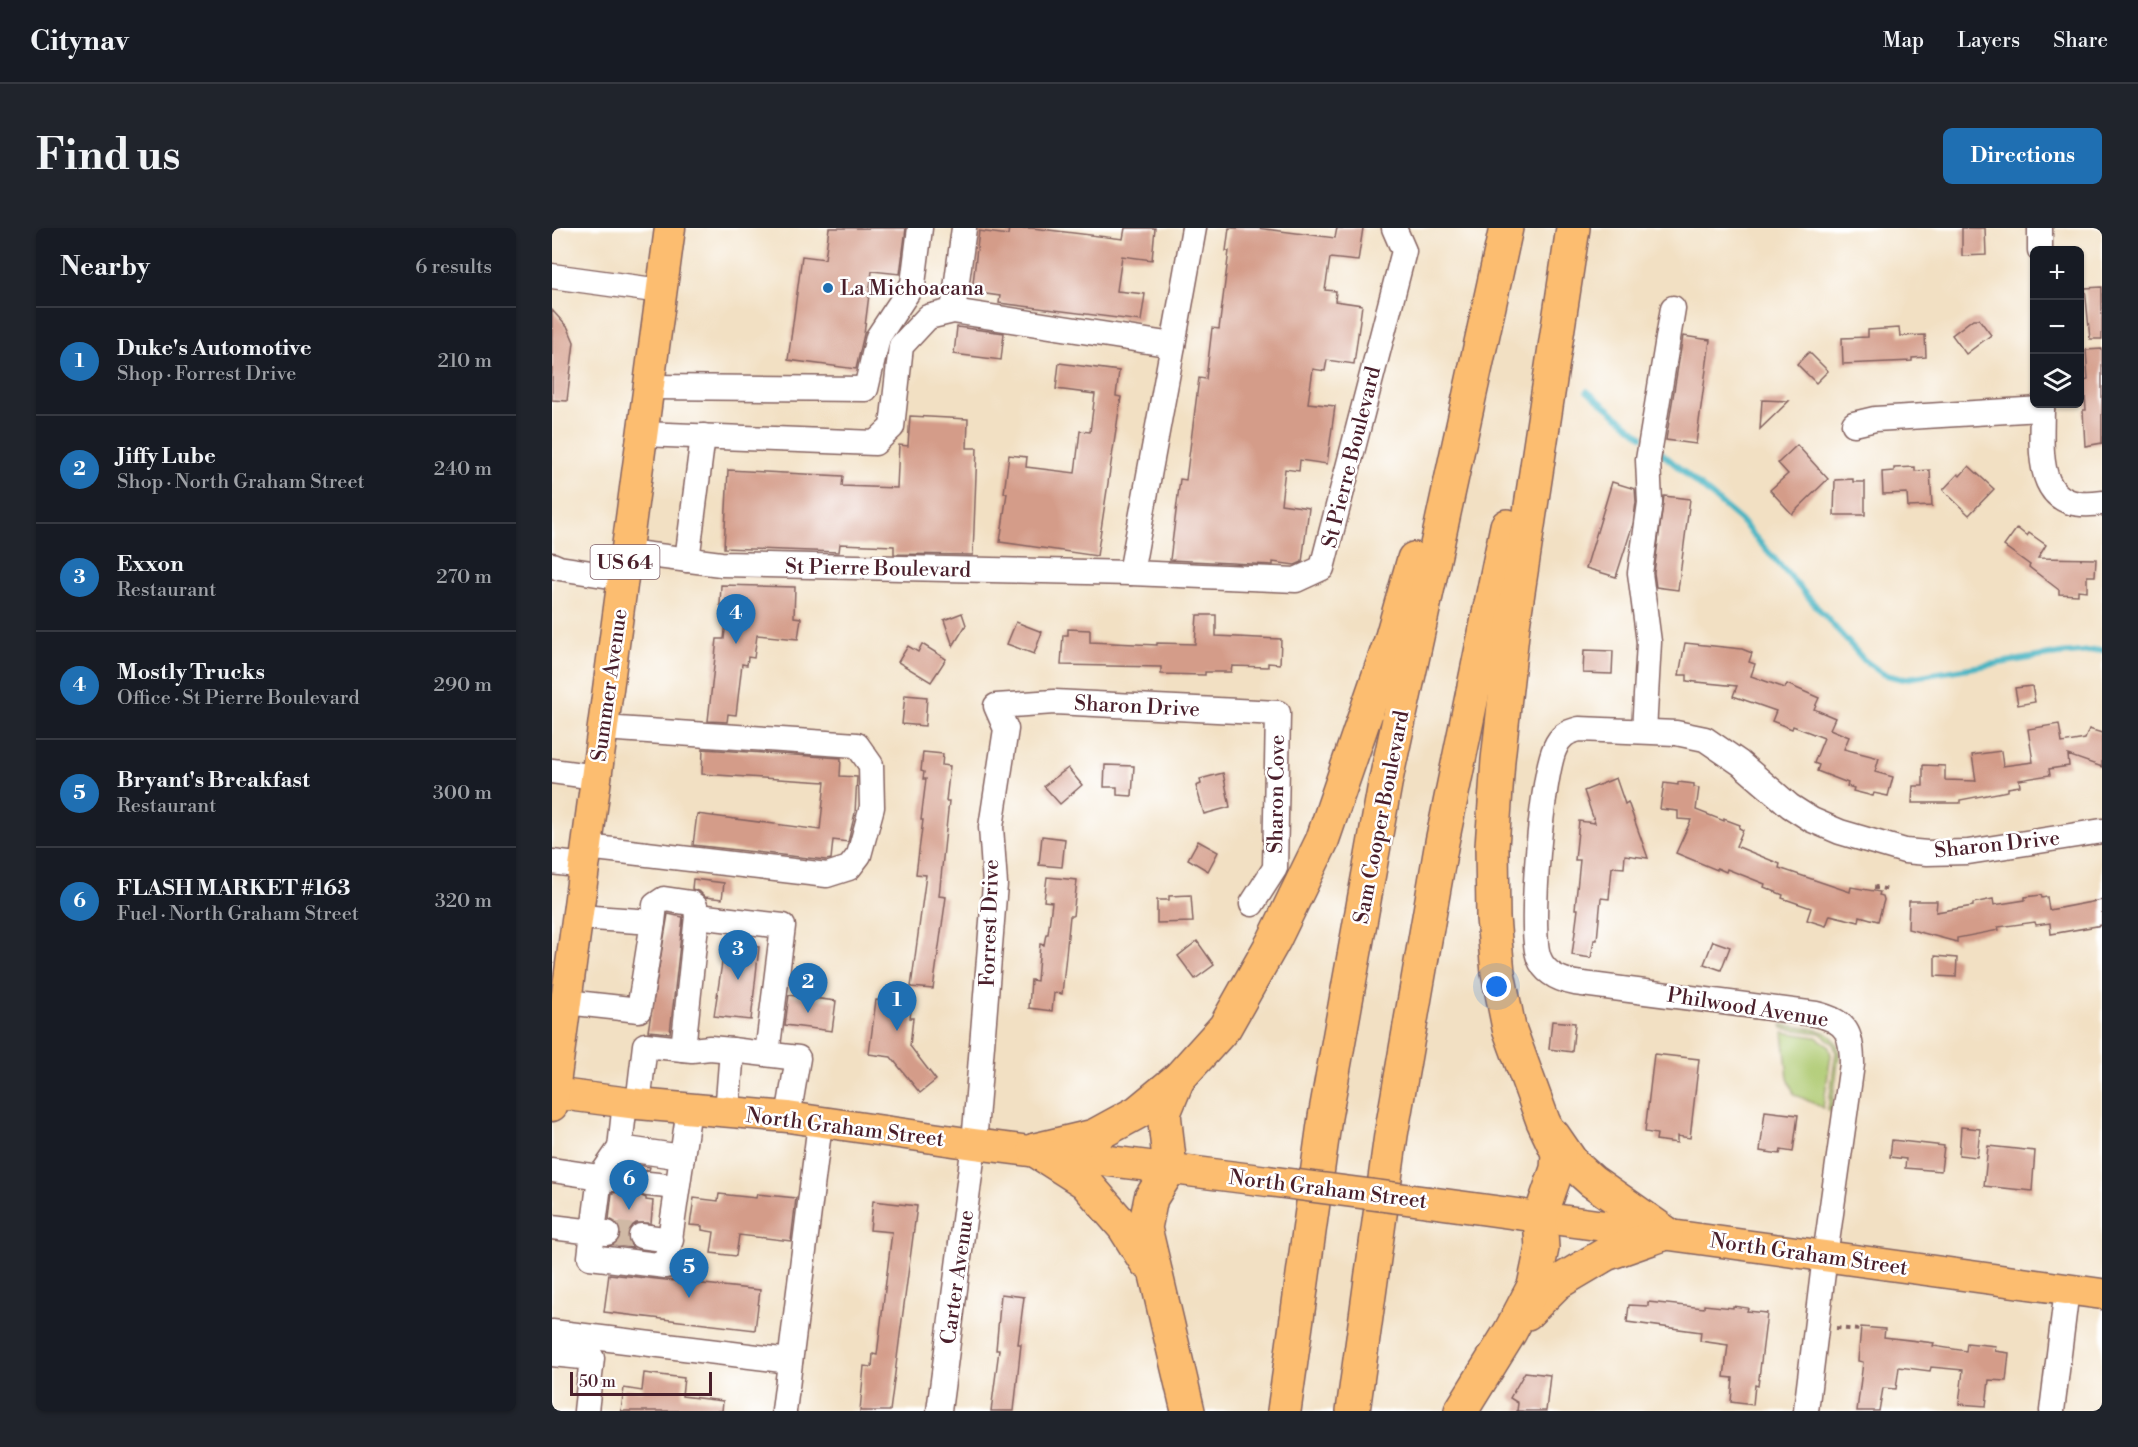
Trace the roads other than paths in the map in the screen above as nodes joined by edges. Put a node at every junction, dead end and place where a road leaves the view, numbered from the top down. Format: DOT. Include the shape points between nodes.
graph roads {
  1 [pos="670,228"];
  2 [pos="920,228"];
  3 [pos="964,228"];
  4 [pos="1194,228"];
  5 [pos="1394,228"];
  6 [pos="1571,228"];
  7 [pos="2040,228"];
  8 [pos="1505,235"];
  9 [pos="2040,246"];
  10 [pos="552,276"];
  11 [pos="661,291"];
  12 [pos="1673,308"];
  13 [pos="953,311"];
  14 [pos="1173,345"];
  15 [pos="649,387"];
  16 [pos="2030,407"];
  17 [pos="2042,408"];
  18 [pos="1854,424"];
  19 [pos="642,434"];
  20 [pos="703,436"];
  21 [pos="2102,503"];
  22 [pos="687,560"];
  23 [pos="552,565"];
  24 [pos="625,565"];
  25 [pos="1131,573"];
  26 [pos="996,706"];
  27 [pos="1278,712"];
  28 [pos="603,728"];
  29 [pos="1644,731"];
  30 [pos="1565,733"];
  31 [pos="552,771"];
  32 [pos="596,777"];
  33 [pos="2102,831"];
  34 [pos="586,856"];
  35 [pos="552,862"];
  36 [pos="1252,904"];
  37 [pos="697,916"];
  38 [pos="578,917"];
  39 [pos="653,922"];
  40 [pos="566,1002"];
  41 [pos="639,1010"];
  42 [pos="645,1045"];
  43 [pos="683,1049"];
  44 [pos="732,1050"];
  45 [pos="768,1054"];
  46 [pos="1178,1079"];
  47 [pos="552,1097"];
  48 [pos="632,1103"];
  49 [pos="688,1109"];
  50 [pos="727,1113"];
  51 [pos="788,1117"];
  52 [pos="1543,1121"];
  53 [pos="820,1123"];
  54 [pos="974,1144"];
  55 [pos="620,1148"];
  56 [pos="1035,1150"];
  57 [pos="682,1157"];
  58 [pos="1170,1168"];
  59 [pos="552,1170"];
  60 [pos="607,1178"];
  61 [pos="648,1184"];
  62 [pos="677,1187"];
  63 [pos="1540,1218"];
  64 [pos="552,1227"];
  65 [pos="600,1232"];
  66 [pos="1666,1233"];
  67 [pos="641,1236"];
  68 [pos="671,1240"];
  69 [pos="1825,1256"];
  70 [pos="1157,1280"];
  71 [pos="2067,1289"];
  72 [pos="2102,1294"];
  73 [pos="552,1332"];
  74 [pos="1510,1332"];
  75 [pos="593,1348"];
  76 [pos="552,1354"];
  77 [pos="790,1361"];
  78 [pos="585,1411"];
  79 [pos="784,1411"];
  80 [pos="939,1411"];
  81 [pos="1188,1411"];
  82 [pos="1284,1411"];
  83 [pos="1353,1411"];
  84 [pos="1461,1411"];
  85 [pos="1806,1411"];
  86 [pos="2052,1411"];
  1 -- 11 [label="main road, Summer Avenue / US 64"];
  2 -- 15 [label="street" via="913,284 878,337 866,389"];
  3 -- 13 [label="street"];
  4 -- 14 [label="street"];
  5 -- 25 [label="street, St Pierre Boulevard" via="1404,251 1322,568 1296,580"];
  6 -- 52 [label="highway" via="1513,625 1492,847 1502,995 1509,1028"];
  6 -- 83 [label="highway" via="1442,842 1391,1136"];
  7 -- 9 [label="street"];
  8 -- 46 [label="highway" via="1391,640 1322,841 1274,940 1225,1027"];
  8 -- 82 [label="highway, Sam Cooper Boulevard" via="1385,784 1325,1117"];
  10 -- 11 [label="street"];
  11 -- 15 [label="main road, Summer Avenue / US 64"];
  12 -- 29 [label="street" via="1648,460 1650,503 1640,573 1649,642"];
  13 -- 14 [label="street"];
  13 -- 20 [label="street" via="928,317 900,346 892,427 875,443"];
  14 -- 25 [label="street"];
  15 -- 19 [label="main road, Summer Avenue / US 64"];
  16 -- 18 [label="street"];
  17 -- 21 [label="street" via="2043,471 2048,483 2073,505"];
  19 -- 20 [label="street"];
  19 -- 24 [label="main road, Summer Avenue / US 64"];
  20 -- 22 [label="street"];
  22 -- 24 [label="street, St Pierre Boulevard"];
  22 -- 25 [label="street, St Pierre Boulevard" via="724,565"];
  23 -- 24 [label="street, St Pierre Boulevard"];
  24 -- 28 [label="main road, Summer Avenue / US 64"];
  26 -- 27 [label="street, Sharon Drive" via="1054,702"];
  26 -- 54 [label="street, Forrest Drive" via="1006,729 991,827 995,884"];
  27 -- 36 [label="street, Sharon Cove" via="1275,868"];
  28 -- 32 [label="main road, Summer Avenue / US 64"];
  28 -- 34 [label="street" via="857,745 871,765 872,807 859,855 849,868 828,875"];
  29 -- 30 [label="street, Sharon Drive" via="1579,729"];
  29 -- 33 [label="street, Sharon Drive" via="1705,739 1812,820 1894,848 1927,853 1968,852"];
  30 -- 69 [label="street, Philwood Avenue" via="1554,748 1542,821 1534,903 1539,959 1544,969 1563,980 1816,1014 1840,1022 1850,1038 1852,1064"];
  31 -- 32 [label="street"];
  32 -- 34 [label="main road, Summer Avenue / US 64"];
  34 -- 35 [label="street"];
  34 -- 38 [label="main road, Summer Avenue / US 64"];
  37 -- 39 [label="street" via="692,903 664,899 655,905"];
  37 -- 43 [label="street"];
  37 -- 45 [label="street" via="783,926"];
  38 -- 39 [label="street"];
  38 -- 40 [label="main road, Summer Avenue / US 64"];
  39 -- 41 [label="street"];
  40 -- 41 [label="street"];
  40 -- 47 [label="main road, Summer Avenue / US 64"];
  41 -- 42 [label="street"];
  42 -- 43 [label="street"];
  42 -- 48 [label="street"];
  43 -- 44 [label="street"];
  44 -- 45 [label="street"];
  44 -- 50 [label="street"];
  45 -- 51 [label="street" via="798,1058"];
  46 -- 56 [label="highway" via="1138,1112 1094,1136"];
  46 -- 58 [label="highway" via="1164,1113"];
  47 -- 48 [label="main road, North Graham Street"];
  48 -- 49 [label="main road, North Graham Street"];
  48 -- 55 [label="street"];
  49 -- 50 [label="main road, North Graham Street"];
  49 -- 57 [label="street"];
  50 -- 51 [label="main road, North Graham Street"];
  51 -- 53 [label="main road, North Graham Street"];
  52 -- 63 [label="highway" via="1558,1153"];
  52 -- 66 [label="highway" via="1572,1164"];
  53 -- 54 [label="main road, North Graham Street"];
  53 -- 77 [label="street"];
  54 -- 56 [label="main road, North Graham Street"];
  54 -- 80 [label="street, Carter Avenue"];
  55 -- 57 [label="street"];
  55 -- 60 [label="street"];
  56 -- 58 [label="main road, North Graham Street"];
  56 -- 70 [label="highway" via="1085,1182 1124,1227"];
  57 -- 62 [label="street"];
  58 -- 63 [label="main road, North Graham Street, bridge"];
  58 -- 70 [label="highway" via="1151,1198 1145,1228"];
  59 -- 60 [label="street"];
  60 -- 65 [label="street"];
  61 -- 62 [label="street"];
  62 -- 68 [label="street"];
  63 -- 66 [label="main road, North Graham Street"];
  63 -- 74 [label="highway" via="1542,1248 1534,1286"];
  64 -- 65 [label="street"];
  65 -- 68 [label="street" via="590,1257 666,1266"];
  66 -- 69 [label="main road, North Graham Street"];
  66 -- 74 [label="highway" via="1605,1254 1557,1283"];
  67 -- 68 [label="street"];
  69 -- 71 [label="main road, North Graham Street"];
  69 -- 85 [label="street, Philwood Avenue"];
  70 -- 81 [label="highway"];
  71 -- 72 [label="main road, North Graham Street"];
  71 -- 86 [label="street"];
  73 -- 75 [label="street"];
  74 -- 84 [label="highway"];
  75 -- 76 [label="street"];
  75 -- 77 [label="street"];
  75 -- 78 [label="street"];
  77 -- 79 [label="street"];
}
